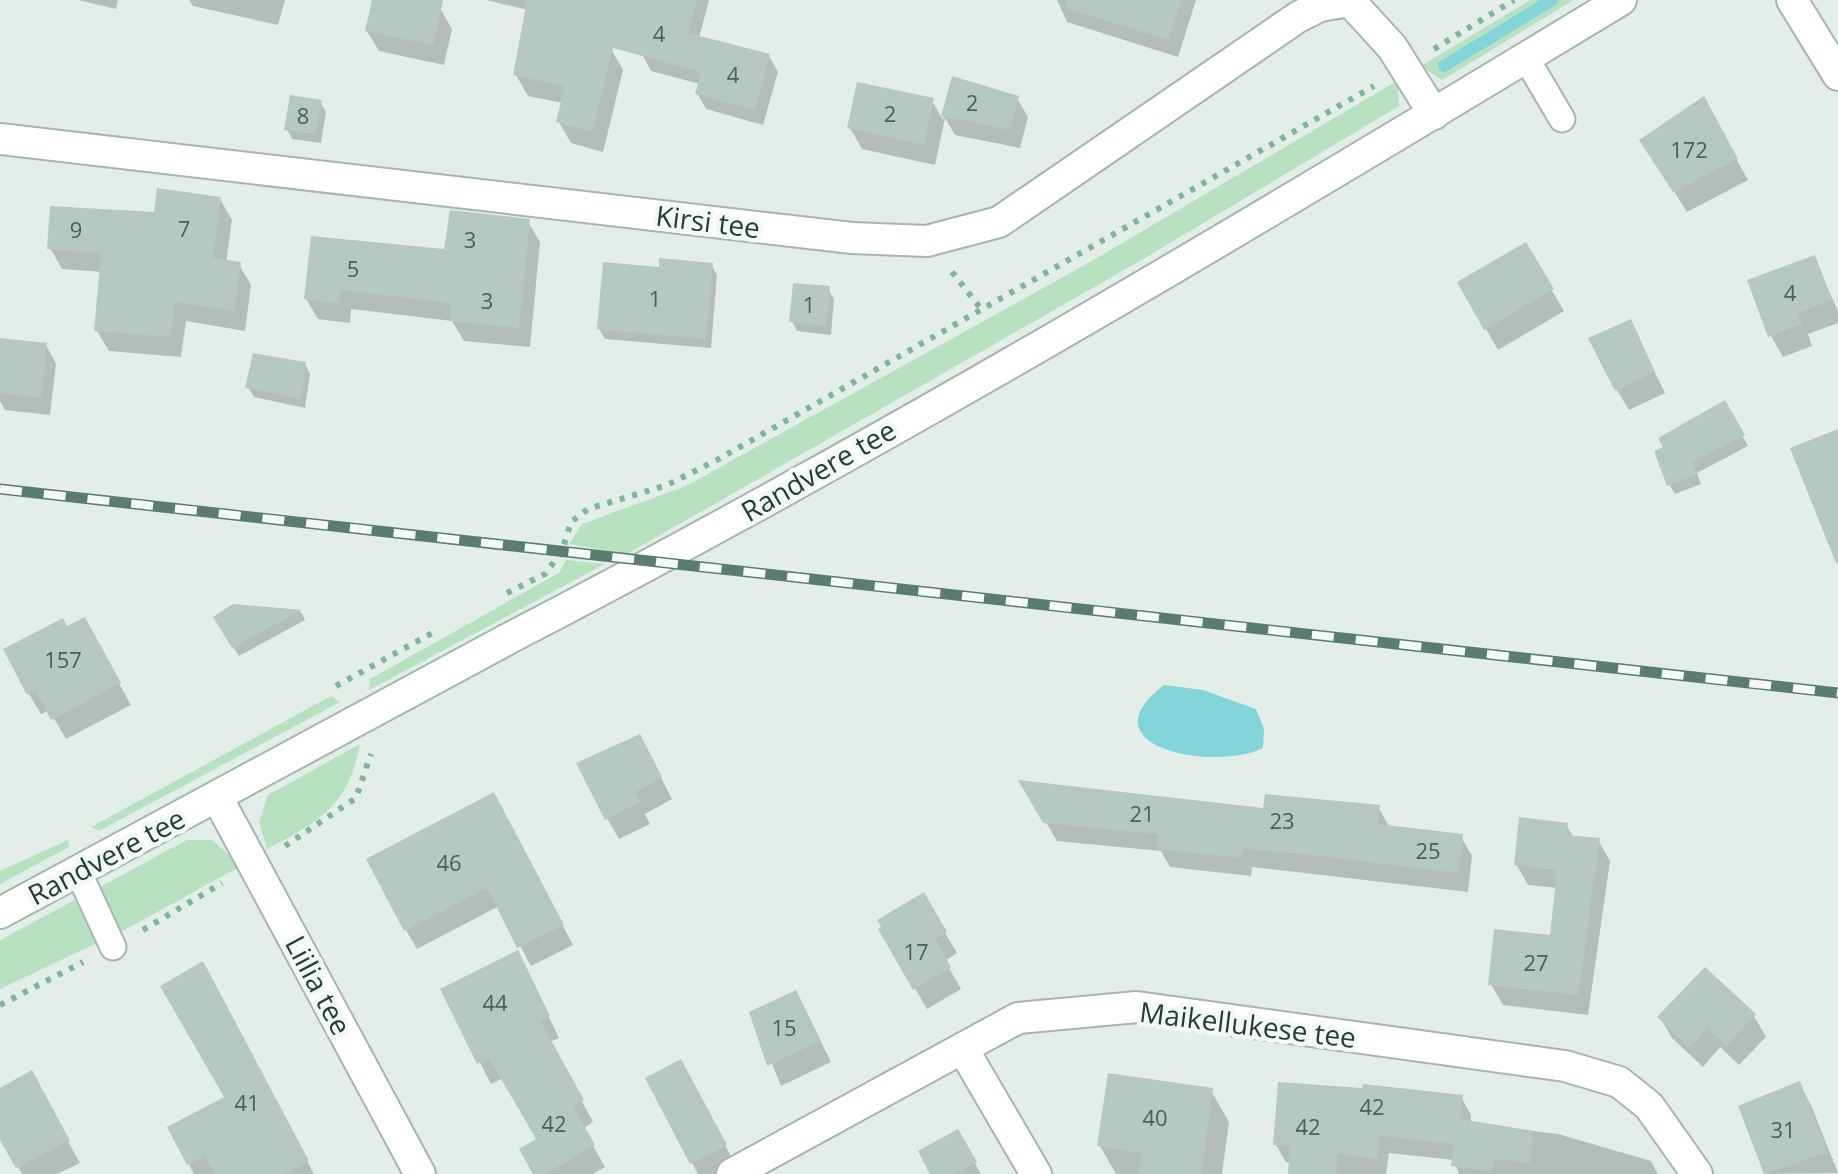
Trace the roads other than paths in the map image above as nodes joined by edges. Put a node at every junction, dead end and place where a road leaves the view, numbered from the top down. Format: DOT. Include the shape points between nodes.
graph roads {
  1 [pos="1621,0"];
  2 [pos="1792,0"];
  3 [pos="1349,1"];
  4 [pos="1526,58"];
  5 [pos="1838,75"];
  6 [pos="1434,114"];
  7 [pos="1562,119"];
  8 [pos="0,139"];
  9 [pos="217,797"];
  10 [pos="78,872"];
  11 [pos="0,913"];
  12 [pos="114,946"];
  13 [pos="963,1049"];
  14 [pos="420,1174"];
  15 [pos="732,1174"];
  16 [pos="1036,1174"];
  17 [pos="1696,1174"];
  1 -- 4 [label="street, Randvere tee"];
  2 -- 5 [label="street"];
  3 -- 6 [label="street" via="1392,47"];
  3 -- 8 [label="street, Kirsi tee" via="1298,17 999,222 927,241 852,238"];
  4 -- 6 [label="street, Randvere tee"];
  4 -- 7 [label="lane"];
  6 -- 9 [label="street, Randvere tee" via="775,495"];
  9 -- 10 [label="street, Randvere tee"];
  9 -- 14 [label="street, Liilia tee"];
  10 -- 11 [label="street, Randvere tee"];
  10 -- 12 [label="lane"];
  13 -- 15 [label="street, Maikellukese tee"];
  13 -- 16 [label="street"];
  13 -- 17 [label="street, Maikellukese tee" via="1018,1018 1137,1007 1565,1066 1619,1082 1649,1106"];
}
